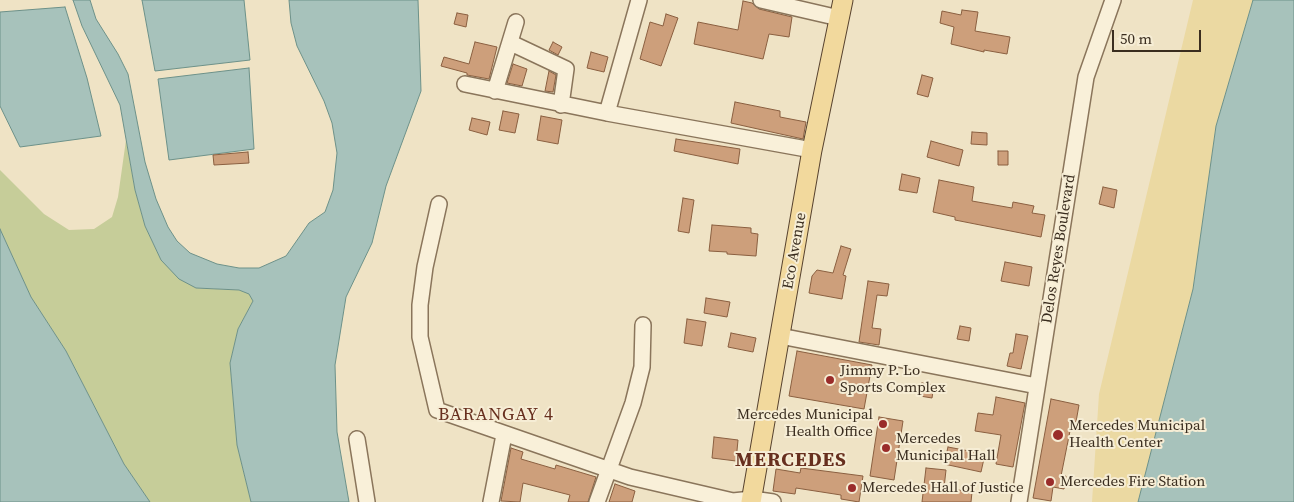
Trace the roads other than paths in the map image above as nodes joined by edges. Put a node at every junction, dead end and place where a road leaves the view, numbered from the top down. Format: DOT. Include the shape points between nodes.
graph roads {
  1 [pos="639,0"];
  2 [pos="761,0"];
  3 [pos="1113,0"];
  4 [pos="841,9"];
  5 [pos="516,22"];
  6 [pos="511,43"];
  7 [pos="465,84"];
  8 [pos="495,91"];
  9 [pos="561,104"];
  10 [pos="607,113"];
  11 [pos="812,150"];
  12 [pos="440,204"];
  13 [pos="643,326"];
  14 [pos="780,336"];
  15 [pos="1037,386"];
  16 [pos="504,435"];
  17 [pos="357,439"];
  18 [pos="608,470"];
  19 [pos="752,500"];
  20 [pos="367,502"];
  21 [pos="491,502"];
  22 [pos="597,502"];
  23 [pos="773,502"];
  24 [pos="1019,502"];
  1 -- 10 [label="street"];
  2 -- 4 [label="street"];
  3 -- 15 [label="street, Delos Reyes Boulevard" via="1086,77"];
  4 -- 11 [label="main road, Eco Avenue"];
  5 -- 6 [label="street"];
  6 -- 8 [label="street"];
  6 -- 9 [label="street" via="566,69"];
  7 -- 8 [label="street"];
  8 -- 9 [label="street"];
  9 -- 10 [label="street"];
  10 -- 11 [label="street"];
  11 -- 14 [label="main road, Eco Avenue"];
  12 -- 16 [label="street" via="420,305 420,337 435,400 438,410"];
  13 -- 18 [label="street" via="642,368 633,403"];
  14 -- 15 [label="street"];
  14 -- 19 [label="main road, Eco Avenue"];
  15 -- 24 [label="street, Delos Reyes Boulevard"];
  16 -- 18 [label="street"];
  16 -- 21 [label="street"];
  17 -- 20 [label="street"];
  18 -- 19 [label="street" via="700,495 733,501"];
  18 -- 22 [label="street"];
  19 -- 23 [label="street"];
}
